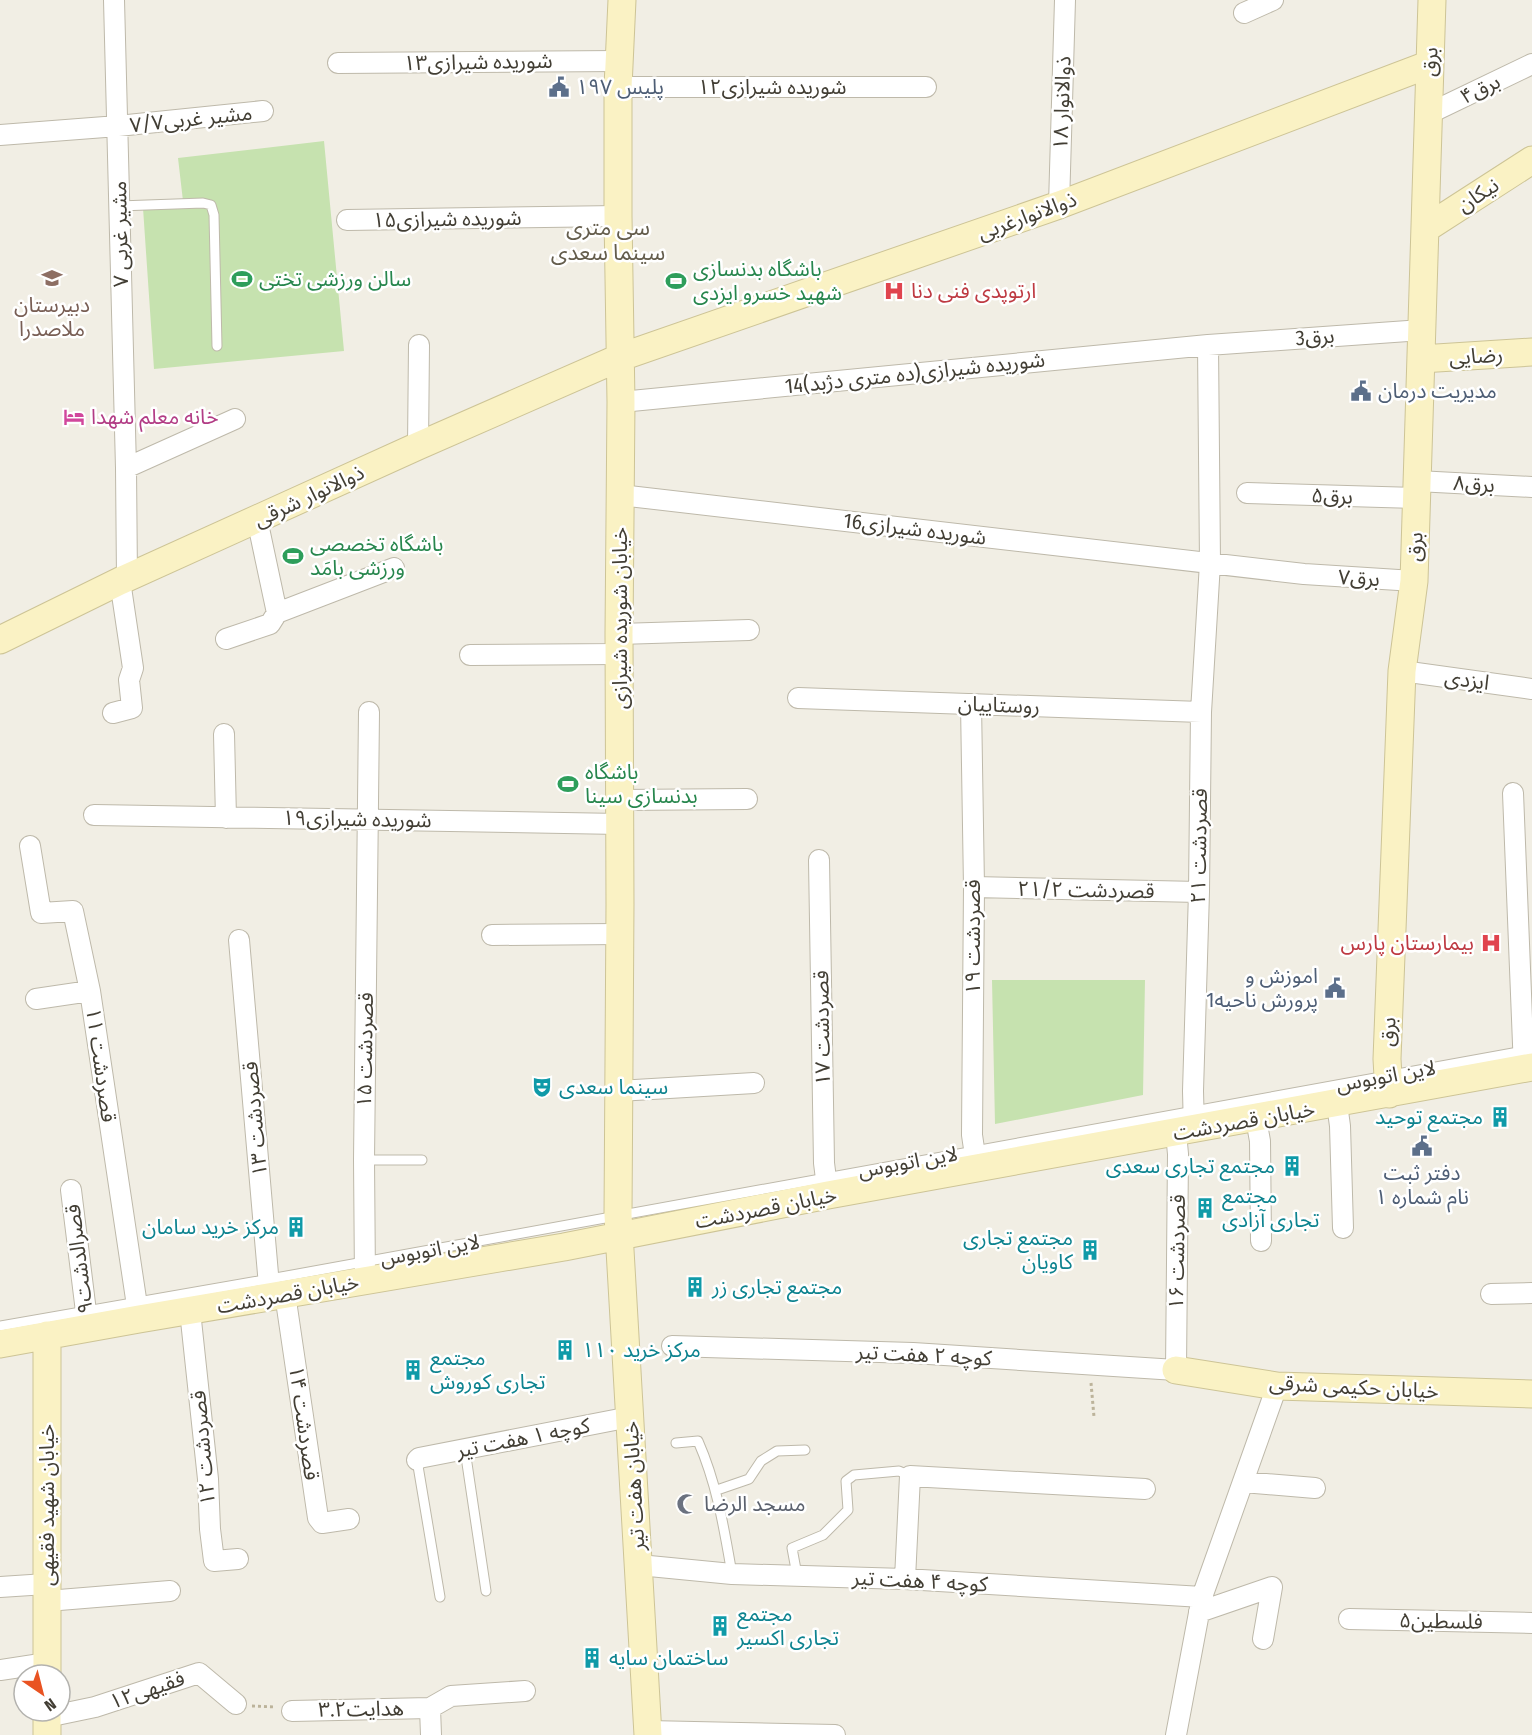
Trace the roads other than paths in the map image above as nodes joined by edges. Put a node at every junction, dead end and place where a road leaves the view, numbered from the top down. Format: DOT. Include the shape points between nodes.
graph roads {
  1 [pos="114,0"];
  2 [pos="622,0"];
  3 [pos="1065,0"];
  4 [pos="1274,0"];
  5 [pos="1432,0"];
  6 [pos="1244,13"];
  7 [pos="338,63"];
  8 [pos="1430,64"];
  9 [pos="1532,64"];
  10 [pos="619,74"];
  11 [pos="926,87"];
  12 [pos="263,111"];
  13 [pos="1428,114"];
  14 [pos="118,126"];
  15 [pos="0,135"];
  16 [pos="1532,160"];
  17 [pos="119,206"];
  18 [pos="1059,206"];
  19 [pos="618,216"];
  20 [pos="347,220"];
  21 [pos="1425,229"];
  22 [pos="1422,330"];
  23 [pos="419,345"];
  24 [pos="1208,345"];
  25 [pos="217,346"];
  26 [pos="1532,352"];
  27 [pos="621,357"];
  28 [pos="1421,359"];
  29 [pos="621,402"];
  30 [pos="236,419"];
  31 [pos="418,446"];
  32 [pos="126,468"];
  33 [pos="1532,487"];
  34 [pos="1417,489"];
  35 [pos="1247,493"];
  36 [pos="620,495"];
  37 [pos="257,519"];
  38 [pos="1210,563"];
  39 [pos="394,568"];
  40 [pos="1304,574"];
  41 [pos="123,580"];
  42 [pos="1414,581"];
  43 [pos="277,614"];
  44 [pos="749,630"];
  45 [pos="226,639"];
  46 [pos="0,640"];
  47 [pos="619,644"];
  48 [pos="470,655"];
  49 [pos="1402,671"];
  50 [pos="1532,689"];
  51 [pos="798,698"];
  52 [pos="971,704"];
  53 [pos="369,712"];
  54 [pos="1201,712"];
  55 [pos="113,713"];
  56 [pos="224,734"];
  57 [pos="1513,793"];
  58 [pos="747,799"];
  59 [pos="620,812"];
  60 [pos="94,815"];
  61 [pos="226,818"];
  62 [pos="367,818"];
  63 [pos="30,846"];
  64 [pos="819,860"];
  65 [pos="974,887"];
  66 [pos="1199,892"];
  67 [pos="620,934"];
  68 [pos="492,935"];
  69 [pos="239,940"];
  70 [pos="90,991"];
  71 [pos="36,999"];
  72 [pos="1528,1059"];
  73 [pos="754,1083"];
  74 [pos="1388,1085"];
  75 [pos="618,1090"];
  76 [pos="1337,1104"];
  77 [pos="1256,1119"];
  78 [pos="1188,1124"];
  79 [pos="364,1160"];
  80 [pos="422,1160"];
  81 [pos="975,1160"];
  82 [pos="826,1186"];
  83 [pos="71,1190"];
  84 [pos="619,1225"];
  85 [pos="1343,1228"];
  86 [pos="1261,1241"];
  87 [pos="364,1272"];
  88 [pos="275,1290"];
  89 [pos="1532,1293"];
  90 [pos="1491,1294"];
  91 [pos="138,1311"];
  92 [pos="190,1311"];
  93 [pos="87,1319"];
  94 [pos="0,1326"];
  95 [pos="48,1335"];
  96 [pos="0,1344"];
  97 [pos="672,1346"];
  98 [pos="1176,1371"];
  99 [pos="1277,1386"];
  100 [pos="1532,1394"];
  101 [pos="630,1417"];
  102 [pos="676,1443"];
  103 [pos="465,1450"];
  104 [pos="805,1450"];
  105 [pos="417,1460"];
  106 [pos="910,1476"];
  107 [pos="1244,1482"];
  108 [pos="1315,1488"];
  109 [pos="1145,1489"];
  110 [pos="717,1490"];
  111 [pos="349,1519"];
  112 [pos="238,1558"];
  113 [pos="639,1565"];
  114 [pos="732,1574"];
  115 [pos="797,1575"];
  116 [pos="905,1579"];
  117 [pos="0,1587"];
  118 [pos="170,1591"];
  119 [pos="486,1591"];
  120 [pos="47,1593"];
  121 [pos="440,1597"];
  122 [pos="1200,1604"];
  123 [pos="1349,1619"];
  124 [pos="1532,1623"];
  125 [pos="1263,1639"];
  126 [pos="47,1663"];
  127 [pos="525,1691"];
  128 [pos="236,1704"];
  129 [pos="430,1708"];
  130 [pos="292,1711"];
  131 [pos="72,1714"];
  132 [pos="648,1733"];
  133 [pos="431,1735"];
  134 [pos="835,1735"];
  135 [pos="1176,1735"];
  1 -- 14 [label="street, مشیر غربی ۷"];
  2 -- 10 [label="street, خیابان شوریده شیرازی"];
  3 -- 18 [label="street, ذوالانوار ۱۸"];
  4 -- 6 [label="street"];
  5 -- 8 [label="street, برق"];
  7 -- 10 [label="street, شوریده شیرازی۱۳"];
  8 -- 13 [label="street, برق"];
  8 -- 18 [label="street, ذوالانوارغربی"];
  9 -- 13 [label="street, برق۴"];
  10 -- 11 [label="street, شوریده شیرازی۱۲"];
  10 -- 19 [label="street, خیابان شوریده شیرازی"];
  12 -- 14 [label="street, ۷/۷مشیر غربی"];
  13 -- 21 [label="street, برق"];
  14 -- 15 [label="street, ۷/۷مشیر غربی"];
  14 -- 17 [label="street, مشیر غربی ۷"];
  16 -- 21 [label="street, نیکان"];
  17 -- 25 [label="lane" via="211,205"];
  17 -- 32 [label="street, مشیر غربی ۷"];
  18 -- 27 [label="street, ذوالانوارغربی"];
  19 -- 20 [label="street, شوریده شیرازی۱۵"];
  19 -- 27 [label="street, خیابان شوریده شیرازی"];
  21 -- 22 [label="street, برق"];
  22 -- 24 [label="street, 3برق"];
  22 -- 28 [label="street, برق"];
  23 -- 31 [label="street"];
  24 -- 29 [label="street, 14شوریده شیرازی(ده متری دژبد)"];
  24 -- 38 [label="street, قصردشت ۲۱"];
  26 -- 28 [label="street, رضایی"];
  27 -- 29 [label="street, خیابان شوریده شیرازی"];
  27 -- 31 [label="street, ذوالانوار شرقی"];
  28 -- 34 [label="street, برق"];
  29 -- 36 [label="street, خیابان شوریده شیرازی"];
  30 -- 32 [label="street"];
  31 -- 37 [label="street, ذوالانوار شرقی"];
  32 -- 41 [label="street, مشیر غربی ۷"];
  33 -- 34 [label="street, برق۸"];
  34 -- 35 [label="street, برق۵"];
  34 -- 42 [label="street, برق"];
  36 -- 38 [label="street, شوریده شیرازی16"];
  36 -- 47 [label="street, خیابان شوریده شیرازی"];
  37 -- 41 [label="street, ذوالانوار شرقی"];
  37 -- 43 [label="street"];
  38 -- 40 [label="street, شوریده شیرازی16"];
  38 -- 54 [label="street, قصردشت ۲۱"];
  39 -- 43 [label="street"];
  40 -- 42 [label="street, برق۷"];
  41 -- 46 [label="street, ذوالانوار شرقی"];
  41 -- 55 [label="street, مشیر غربی ۷" via="133,668 129,680 132,708"];
  42 -- 49 [label="street, برق"];
  43 -- 45 [label="street" via="270,624"];
  44 -- 47 [label="street"];
  47 -- 48 [label="street"];
  47 -- 59 [label="street, خیابان شوریده شیرازی"];
  49 -- 50 [label="street, ایزدی"];
  49 -- 74 [label="street, برق"];
  51 -- 52 [label="street, روستاییان"];
  52 -- 54 [label="street, روستاییان"];
  52 -- 65 [label="street, قصردشت ۱۹"];
  53 -- 62 [label="street, قصردشت ۱۵"];
  54 -- 66 [label="street, قصردشت ۲۱"];
  56 -- 61 [label="street"];
  57 -- 72 [label="street"];
  58 -- 59 [label="street, شوریده شیرازی۱۹"];
  59 -- 62 [label="street, شوریده شیرازی۱۹"];
  59 -- 67 [label="street, خیابان شوریده شیرازی"];
  60 -- 61 [label="street, شوریده شیرازی۱۹"];
  61 -- 62 [label="street, شوریده شیرازی۱۹"];
  62 -- 79 [label="street, قصردشت ۱۵"];
  63 -- 70 [label="street, قصردشت ۱۱" via="40,913 73,911"];
  64 -- 82 [label="street, قصردشت ۱۷"];
  65 -- 66 [label="street, قصردشت ۲۱/۲"];
  65 -- 81 [label="street, قصردشت ۱۹"];
  66 -- 78 [label="street, قصردشت ۲۱"];
  67 -- 68 [label="street"];
  67 -- 75 [label="street, خیابان شوریده شیرازی"];
  69 -- 88 [label="street, قصردشت ۱۳"];
  70 -- 71 [label="street"];
  70 -- 91 [label="street, قصردشت ۱۱"];
  72 -- 74 [label="street, خیابان قصردشت"];
  73 -- 75 [label="street"];
  74 -- 76 [label="street, خیابان قصردشت"];
  74 -- 78 [label="lane, لاین اتوبوس"];
  75 -- 84 [label="street, خیابان شوریده شیرازی"];
  76 -- 77 [label="street, خیابان قصردشت"];
  76 -- 85 [label="street"];
  77 -- 78 [label="street, خیابان قصردشت"];
  77 -- 86 [label="street" via="1260,1141"];
  78 -- 81 [label="street, خیابان قصردشت"];
  78 -- 98 [label="street, قصردشت ۱۶" via="1178,1154"];
  79 -- 80 [label="lane"];
  79 -- 87 [label="street, قصردشت ۱۵"];
  81 -- 82 [label="street, خیابان قصردشت"];
  82 -- 84 [label="street, خیابان قصردشت"];
  83 -- 93 [label="street, قصرالدشت۹"];
  84 -- 87 [label="street, خیابان قصردشت"];
  84 -- 101 [label="street, خیابان هفت تیر"];
  87 -- 88 [label="street, خیابان قصردشت"];
  88 -- 91 [label="lane"];
  88 -- 92 [label="street, خیابان قصردشت"];
  88 -- 111 [label="street, قصردشت ۱۴" via="318,1518 322,1523"];
  89 -- 90 [label="street"];
  91 -- 92 [label="street, خیابان قصردشت"];
  91 -- 93 [label="street, خیابان قصردشت"];
  92 -- 112 [label="street, قصردشت ۱۲" via="214,1561"];
  93 -- 94 [label="lane"];
  93 -- 95 [label="street, خیابان قصردشت"];
  95 -- 96 [label="street, خیابان قصردشت"];
  95 -- 120 [label="street, خیابان شهید فقیهی"];
  97 -- 98 [label="street, کوچه ۲ هفت تیر" via="913,1353"];
  98 -- 99 [label="street, خیابان حکیمی شرقی"];
  99 -- 100 [label="street, خیابان حکیمی شرقی"];
  99 -- 107 [label="street"];
  101 -- 103 [label="street, کوچه ۱ هفت تیر"];
  101 -- 113 [label="street, خیابان هفت تیر"];
  102 -- 110 [label="lane" via="698,1441"];
  103 -- 105 [label="street, کوچه ۱ هفت تیر"];
  103 -- 119 [label="lane"];
  104 -- 110 [label="lane" via="777,1451 761,1461 749,1479"];
  105 -- 121 [label="lane"];
  106 -- 109 [label="street"];
  106 -- 115 [label="lane" via="899,1471 854,1475 846,1481 848,1510 823,1535 792,1548"];
  106 -- 116 [label="street"];
  107 -- 108 [label="street"];
  107 -- 122 [label="street"];
  110 -- 114 [label="lane"];
  113 -- 114 [label="street, کوچه ۴ هفت تیر"];
  113 -- 132 [label="street, خیابان هفت تیر"];
  114 -- 115 [label="street, کوچه ۴ هفت تیر"];
  115 -- 116 [label="street, کوچه ۴ هفت تیر"];
  116 -- 122 [label="street, کوچه ۴ هفت تیر"];
  117 -- 120 [label="street"];
  118 -- 120 [label="street"];
  120 -- 126 [label="street, خیابان شهید فقیهی"];
  122 -- 125 [label="street" via="1272,1587"];
  122 -- 135 [label="street"];
  123 -- 124 [label="street, فلسطین۵"];
  127 -- 129 [label="street" via="451,1696"];
  128 -- 131 [label="street, فقیهی۱۲" via="199,1673"];
  129 -- 130 [label="street, هدایت۳.۲"];
  129 -- 133 [label="street"];
  132 -- 134 [label="street"];
}
